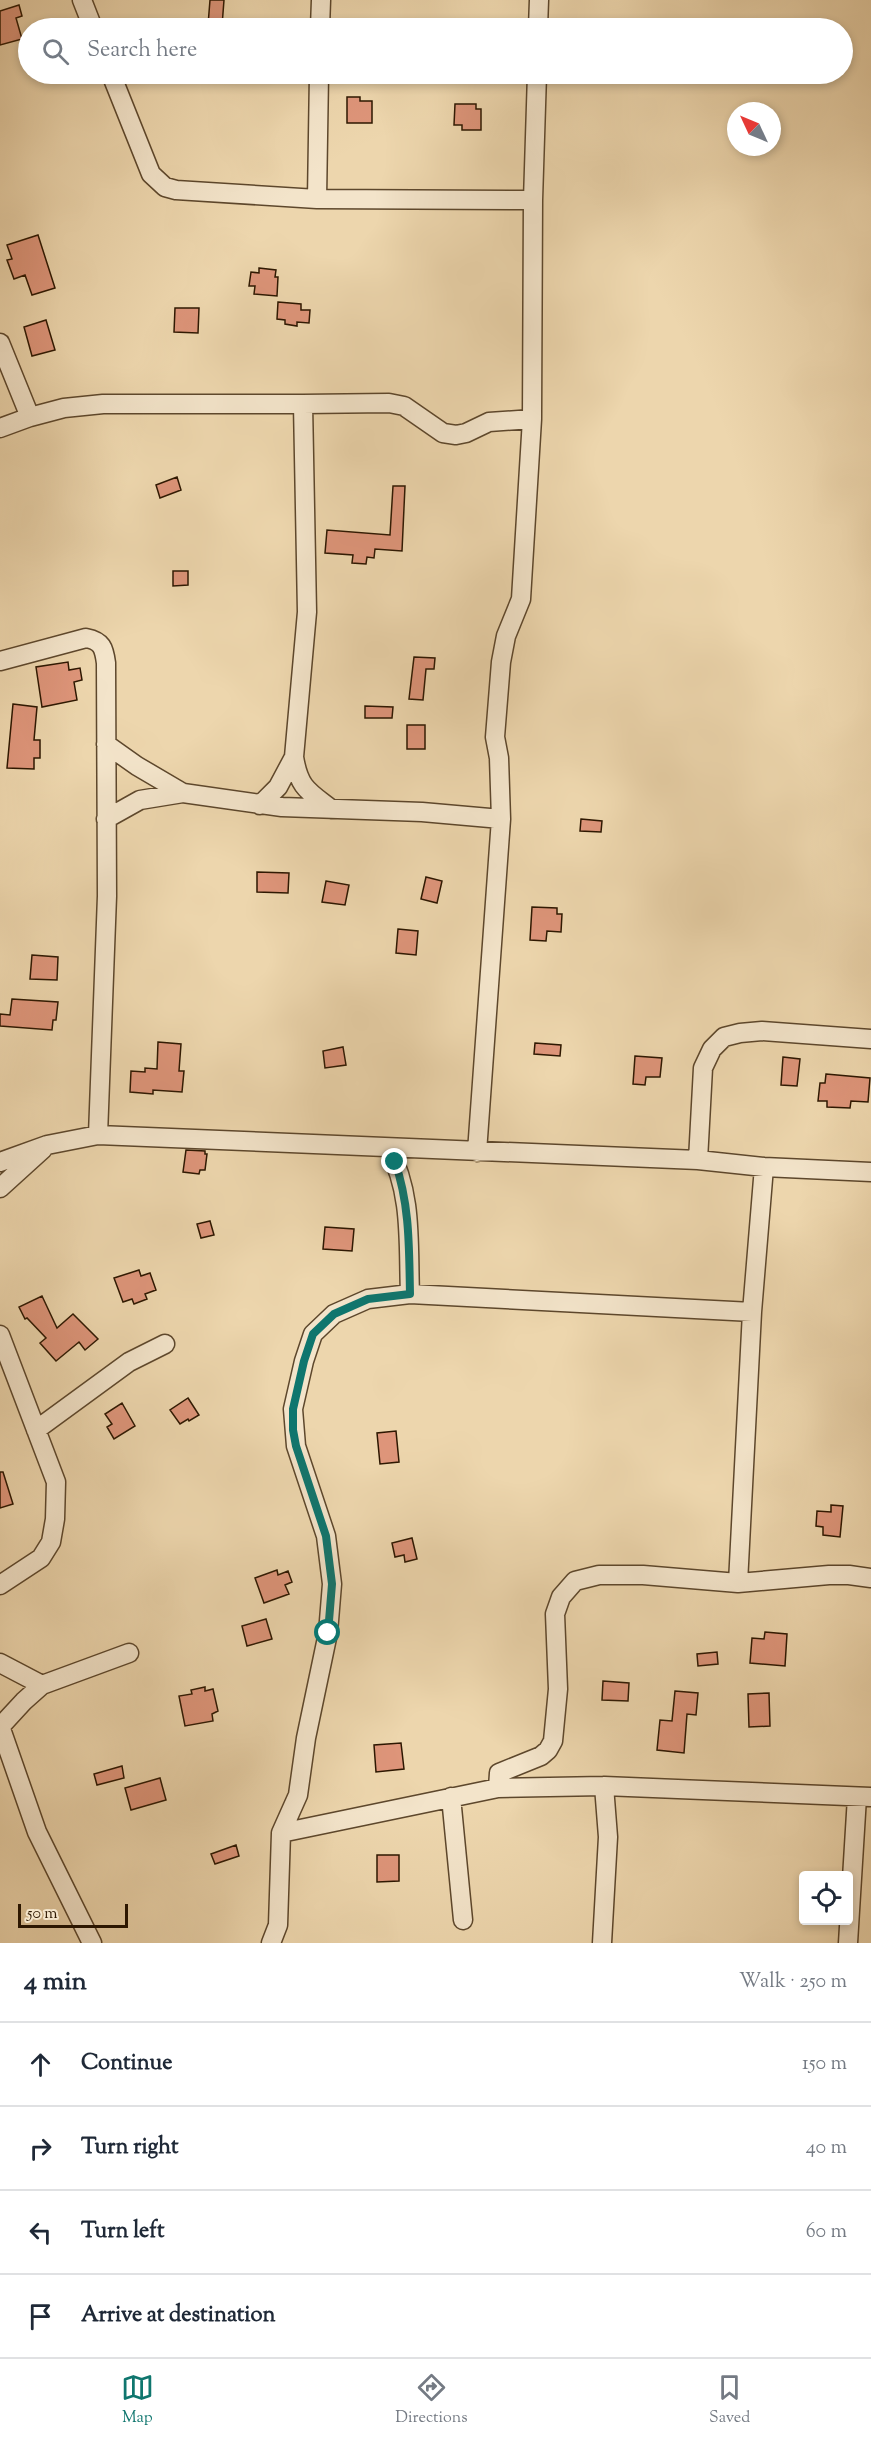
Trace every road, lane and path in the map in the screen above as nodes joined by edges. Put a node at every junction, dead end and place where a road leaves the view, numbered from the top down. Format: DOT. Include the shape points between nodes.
graph roads {
  1 [pos="82,0"];
  2 [pos="321,0"];
  3 [pos="539,0"];
  4 [pos="89,18"];
  5 [pos="320,18"];
  6 [pos="538,18"];
  7 [pos="115,84"];
  8 [pos="319,84"];
  9 [pos="537,84"];
  10 [pos="317,199"];
  11 [pos="533,200"];
  12 [pos="0,342"];
  13 [pos="303,404"];
  14 [pos="30,417"];
  15 [pos="532,419"];
  16 [pos="0,428"];
  17 [pos="0,661"];
  18 [pos="106,744"];
  19 [pos="294,757"];
  20 [pos="183,793"];
  21 [pos="260,805"];
  22 [pos="331,809"];
  23 [pos="106,819"];
  24 [pos="501,819"];
  25 [pos="871,1039"];
  26 [pos="98,1136"];
  27 [pos="47,1145"];
  28 [pos="388,1148"];
  29 [pos="477,1152"];
  30 [pos="699,1160"];
  31 [pos="0,1162"];
  32 [pos="764,1167"];
  33 [pos="871,1172"];
  34 [pos="0,1188"];
  35 [pos="410,1294"];
  36 [pos="752,1312"];
  37 [pos="0,1335"];
  38 [pos="165,1344"];
  39 [pos="36,1430"];
  40 [pos="871,1578"];
  41 [pos="738,1583"];
  42 [pos="0,1585"];
  43 [pos="129,1653"];
  44 [pos="0,1664"];
  45 [pos="42,1685"];
  46 [pos="0,1725"];
  47 [pos="604,1786"];
  48 [pos="498,1788"];
  49 [pos="451,1797"];
  50 [pos="864,1797"];
  51 [pos="281,1833"];
  52 [pos="463,1920"];
  53 [pos="92,1943"];
  54 [pos="271,1943"];
  55 [pos="602,1943"];
  56 [pos="848,1943"];
  1 -- 4 [label="street"];
  2 -- 5 [label="street"];
  3 -- 6 [label="street"];
  7 -- 10 [label="street" via="151,174 165,187"];
  8 -- 10 [label="street"];
  9 -- 11 [label="street"];
  10 -- 11 [label="street"];
  11 -- 15 [label="street"];
  12 -- 14 [label="street"];
  13 -- 14 [label="street" via="103,404"];
  13 -- 15 [label="street" via="396,404 417,413 443,433 456,435 489,422"];
  13 -- 19 [label="street" via="307,612"];
  14 -- 16 [label="street"];
  15 -- 24 [label="street" via="520,599 501,662 495,736"];
  17 -- 18 [label="street" via="86,638 96,640 104,647 106,663"];
  18 -- 20 [label="street"];
  18 -- 23 [label="street"];
  19 -- 21 [label="street" via="278,787"];
  19 -- 22 [label="street" via="297,777 304,787"];
  20 -- 21 [label="street"];
  20 -- 23 [label="street" via="140,800"];
  21 -- 22 [label="street"];
  22 -- 24 [label="street"];
  23 -- 26 [label="street"];
  24 -- 29 [label="street"];
  25 -- 30 [label="street" via="762,1031 724,1037 712,1049 703,1068"];
  26 -- 27 [label="street"];
  26 -- 28 [label="street"];
  27 -- 31 [label="street"];
  27 -- 34 [label="street"];
  28 -- 29 [label="street"];
  28 -- 35 [label="street" via="404,1187"];
  29 -- 30 [label="street"];
  30 -- 32 [label="street"];
  32 -- 33 [label="street"];
  32 -- 36 [label="street"];
  35 -- 36 [label="street"];
  35 -- 51 [label="street" via="368,1299 334,1314 313,1334 304,1361 293,1409 293,1430 326,1536 332,1584 328,1633 298,1795"];
  36 -- 41 [label="street"];
  37 -- 39 [label="street"];
  38 -- 39 [label="street" via="129,1362"];
  39 -- 42 [label="street" via="56,1482 51,1542 41,1558"];
  40 -- 41 [label="street" via="829,1575"];
  41 -- 48 [label="street" via="643,1575 599,1575 575,1581 561,1597 555,1614 558,1679 553,1741 541,1756 499,1773"];
  43 -- 45 [label="street"];
  44 -- 45 [label="street"];
  45 -- 46 [label="street"];
  46 -- 53 [label="street" via="37,1832"];
  47 -- 48 [label="street"];
  47 -- 50 [label="street"];
  47 -- 55 [label="street" via="608,1828"];
  48 -- 49 [label="street"];
  49 -- 51 [label="street"];
  49 -- 52 [label="street"];
  50 -- 56 [label="street"];
  51 -- 54 [label="street" via="278,1925"];
}
